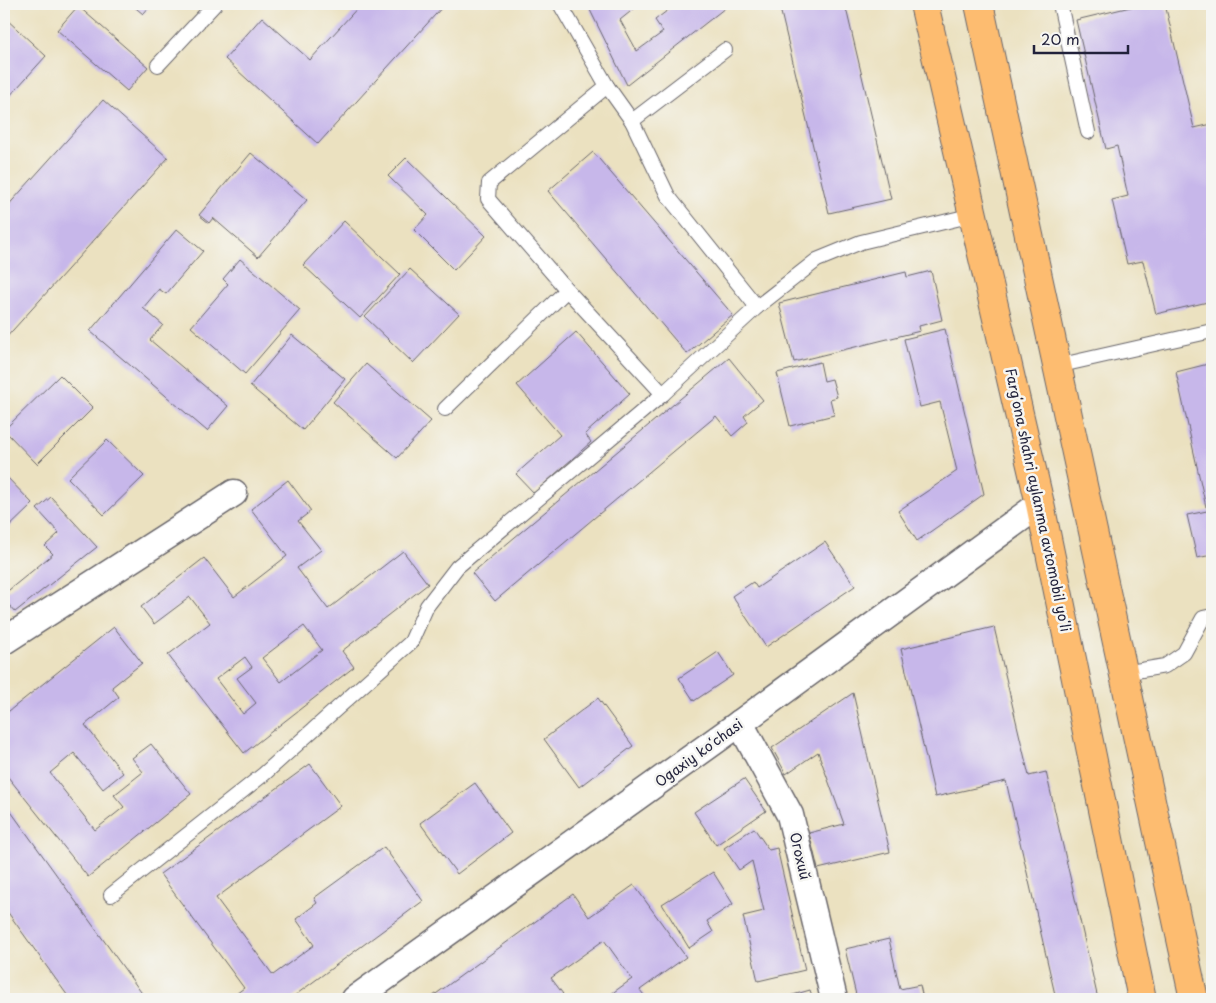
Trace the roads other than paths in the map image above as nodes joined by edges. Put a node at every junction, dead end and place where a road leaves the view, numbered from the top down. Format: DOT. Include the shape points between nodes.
graph roads {
  1 [pos="216,4"];
  2 [pos="560,4"];
  3 [pos="924,4"];
  4 [pos="979,4"];
  5 [pos="1060,4"];
  6 [pos="725,50"];
  7 [pos="158,65"];
  8 [pos="606,86"];
  9 [pos="632,121"];
  10 [pos="1088,132"];
  11 [pos="973,215"];
  12 [pos="567,290"];
  13 [pos="757,307"];
  14 [pos="1212,331"];
  15 [pos="1057,366"];
  16 [pos="663,394"];
  17 [pos="445,409"];
  18 [pos="234,493"];
  19 [pos="1040,504"];
  20 [pos="1212,616"];
  21 [pos="4,641"];
  22 [pos="1124,674"];
  23 [pos="740,723"];
  24 [pos="111,895"];
  25 [pos="355,999"];
  26 [pos="834,999"];
  27 [pos="1142,999"];
  28 [pos="1194,999"];
  1 -- 7 [label="lane"];
  2 -- 8 [label="lane"];
  3 -- 11 [label="highway, Fargʻona shahri aylanma avtomobil yoʻli"];
  4 -- 15 [label="highway"];
  5 -- 10 [label="lane"];
  6 -- 9 [label="lane"];
  8 -- 9 [label="lane"];
  8 -- 12 [label="lane" via="489,184 488,199"];
  9 -- 13 [label="lane" via="668,196"];
  11 -- 13 [label="lane" via="861,242 817,260"];
  11 -- 19 [label="highway, Fargʻona shahri aylanma avtomobil yoʻli"];
  12 -- 16 [label="lane"];
  12 -- 17 [label="lane"];
  13 -- 16 [label="lane"];
  14 -- 15 [label="lane"];
  15 -- 22 [label="highway"];
  16 -- 24 [label="lane" via="457,567 427,606 411,642 264,774"];
  18 -- 21 [label="street"];
  19 -- 23 [label="street, Ogaxiy koʻchasi"];
  19 -- 27 [label="highway, Fargʻona shahri aylanma avtomobil yoʻli"];
  20 -- 22 [label="lane" via="1203,618 1184,653 1166,666"];
  22 -- 28 [label="highway"];
  23 -- 25 [label="street, Ogaxiy koʻchasi"];
  23 -- 26 [label="street, Огохий" via="790,815"];
}
